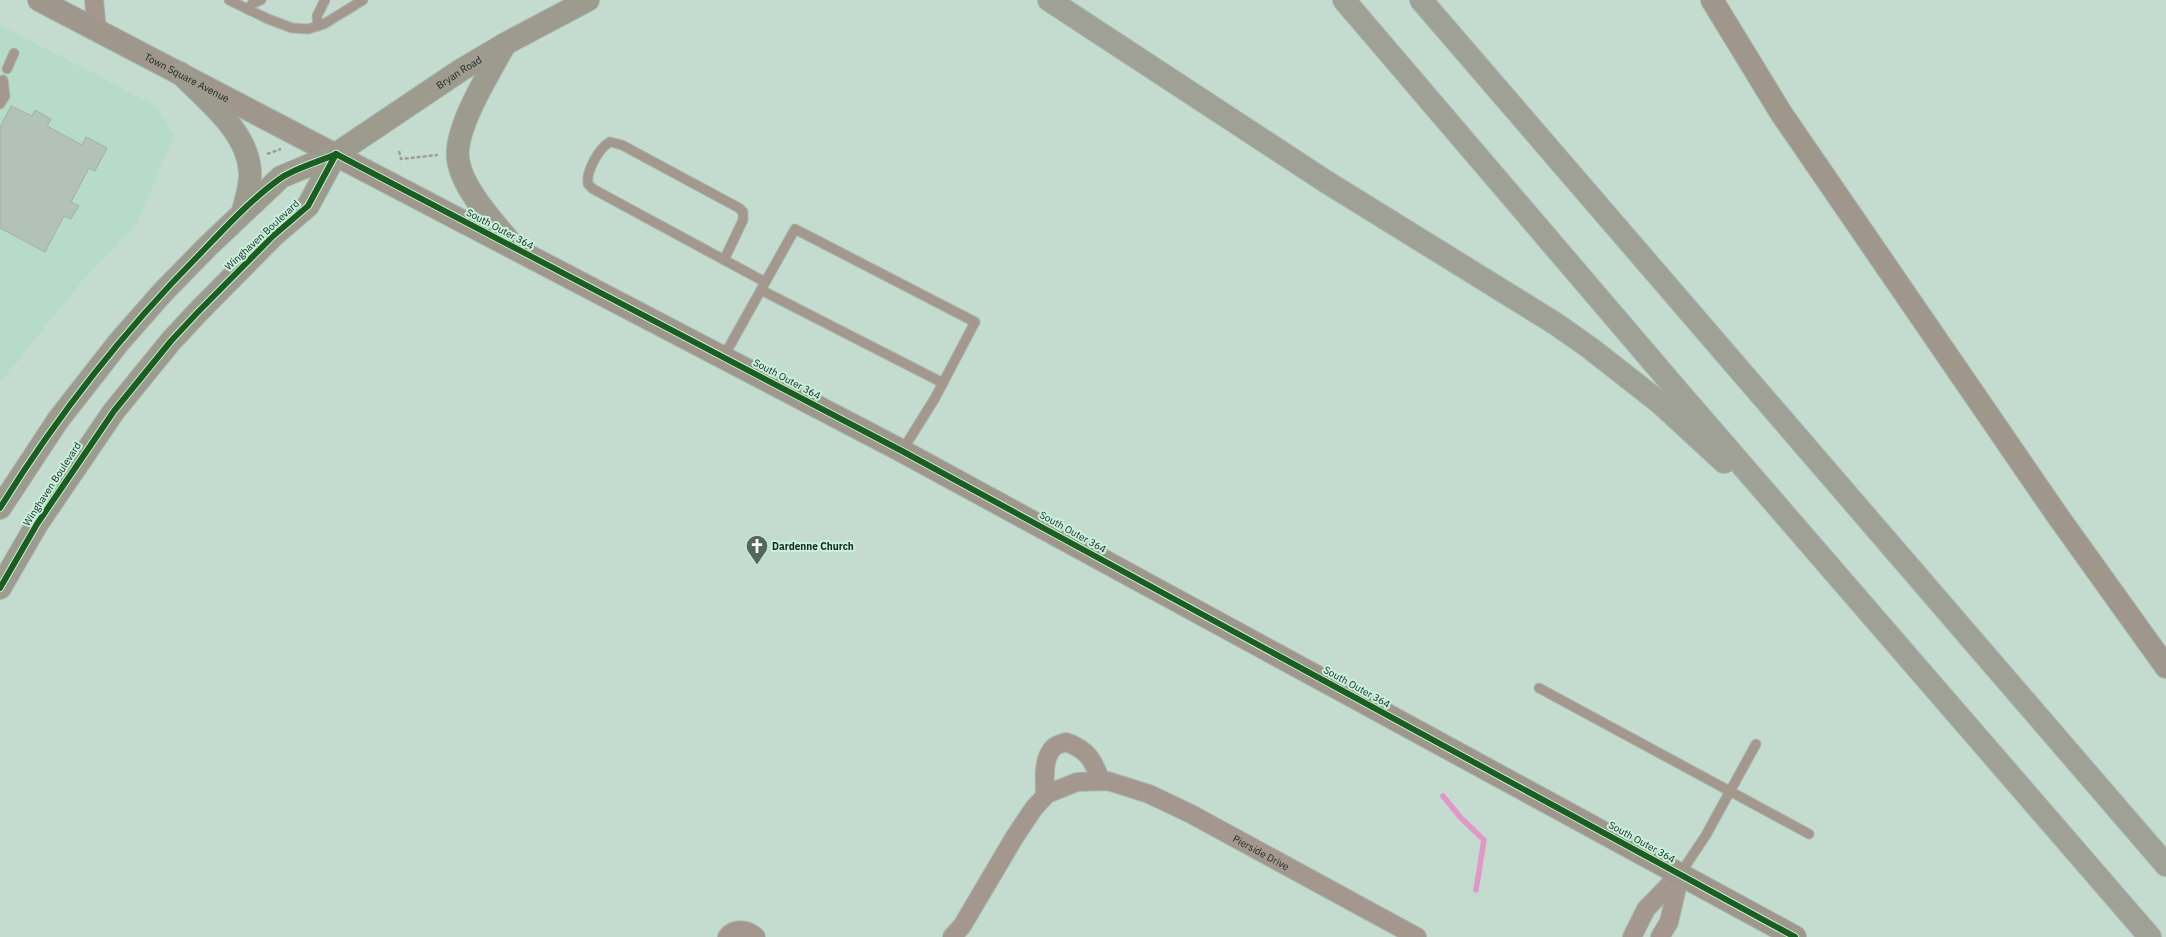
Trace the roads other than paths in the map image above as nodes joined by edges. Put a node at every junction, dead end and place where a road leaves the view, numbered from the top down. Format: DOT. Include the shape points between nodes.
graph roads {
  1 [pos="40,0"];
  2 [pos="94,0"];
  3 [pos="229,0"];
  4 [pos="262,0"];
  5 [pos="325,0"];
  6 [pos="363,0"];
  7 [pos="588,0"];
  8 [pos="1049,0"];
  9 [pos="1344,0"];
  10 [pos="1421,0"];
  11 [pos="1712,0"];
  12 [pos="249,10"];
  13 [pos="318,26"];
  14 [pos="97,30"];
  15 [pos="505,44"];
  16 [pos="14,53"];
  17 [pos="7,68"];
  18 [pos="180,73"];
  19 [pos="3,80"];
  20 [pos="0,104"];
  21 [pos="336,154"];
  22 [pos="243,211"];
  23 [pos="515,248"];
  24 [pos="724,260"];
  25 [pos="763,286"];
  26 [pos="724,356"];
  27 [pos="943,384"];
  28 [pos="902,451"];
  29 [pos="0,508"];
  30 [pos="1792,522"];
  31 [pos="0,588"];
  32 [pos="2166,667"];
  33 [pos="1539,688"];
  34 [pos="1756,744"];
  35 [pos="1101,781"];
  36 [pos="1730,792"];
  37 [pos="1045,796"];
  38 [pos="1809,834"];
  39 [pos="2166,865"];
  40 [pos="1680,874"];
  41 [pos="727,937"];
  42 [pos="756,937"];
  43 [pos="952,937"];
  44 [pos="1417,937"];
  45 [pos="1632,937"];
  46 [pos="1660,937"];
  47 [pos="1795,937"];
  48 [pos="2150,937"];
  1 -- 14 [label="street, Town Square Avenue"];
  2 -- 14 [label="street"];
  3 -- 12 [label="lane"];
  4 -- 12 [label="lane" via="252,4"];
  5 -- 13 [label="lane" via="317,16"];
  6 -- 13 [label="lane"];
  7 -- 15 [label="main road, Bryan Road"];
  8 -- 30 [label="highway" via="1324,181 1486,280 1590,348 1659,402"];
  9 -- 30 [label="highway"];
  10 -- 39 [label="highway"];
  11 -- 32 [label="street" via="1781,113 2062,521"];
  12 -- 13 [label="lane" via="292,28 308,29"];
  14 -- 18 [label="street, Town Square Avenue"];
  15 -- 21 [label="main road, Bryan Road" via="408,104"];
  15 -- 23 [label="main road" via="472,106 460,137 458,158 464,178 477,199"];
  16 -- 17 [label="lane"];
  18 -- 21 [label="street, Town Square Avenue"];
  18 -- 22 [label="main road" via="236,133 245,150 250,172"];
  19 -- 20 [label="lane" via="4,96"];
  21 -- 22 [label="main road" via="281,177"];
  21 -- 23 [label="street, South Outer 364"];
  21 -- 31 [label="main road, Winghaven Boulevard" via="308,206 273,236 197,313 114,411 37,524"];
  22 -- 29 [label="main road" via="163,292 119,342 58,420"];
  23 -- 26 [label="street, South Outer 364"];
  24 -- 24 [label="lane" via="593,189 588,184 588,173 602,148 610,142 622,145 739,208 744,216 743,220"];
  24 -- 25 [label="lane"];
  25 -- 26 [label="lane"];
  25 -- 27 [label="lane"];
  25 -- 27 [label="lane" via="795,229 975,322"];
  26 -- 28 [label="street, South Outer 364"];
  27 -- 28 [label="lane"];
  28 -- 40 [label="street, South Outer 364"];
  30 -- 48 [label="highway"];
  33 -- 36 [label="lane"];
  34 -- 36 [label="lane"];
  35 -- 37 [label="street, Pierside Drive" via="1077,782"];
  35 -- 37 [label="street" via="1090,757 1080,747 1066,742 1054,747 1047,760 1044,774"];
  35 -- 44 [label="street, Pierside Drive" via="1149,794 1191,814"];
  36 -- 38 [label="lane"];
  36 -- 40 [label="lane"];
  37 -- 43 [label="street, Pierside Drive" via="1014,838 962,926"];
  40 -- 45 [label="street" via="1646,909"];
  40 -- 46 [label="street" via="1669,922"];
  40 -- 47 [label="street, South Outer 364"];
  41 -- 42 [label="street" via="737,930 747,930"];
}
